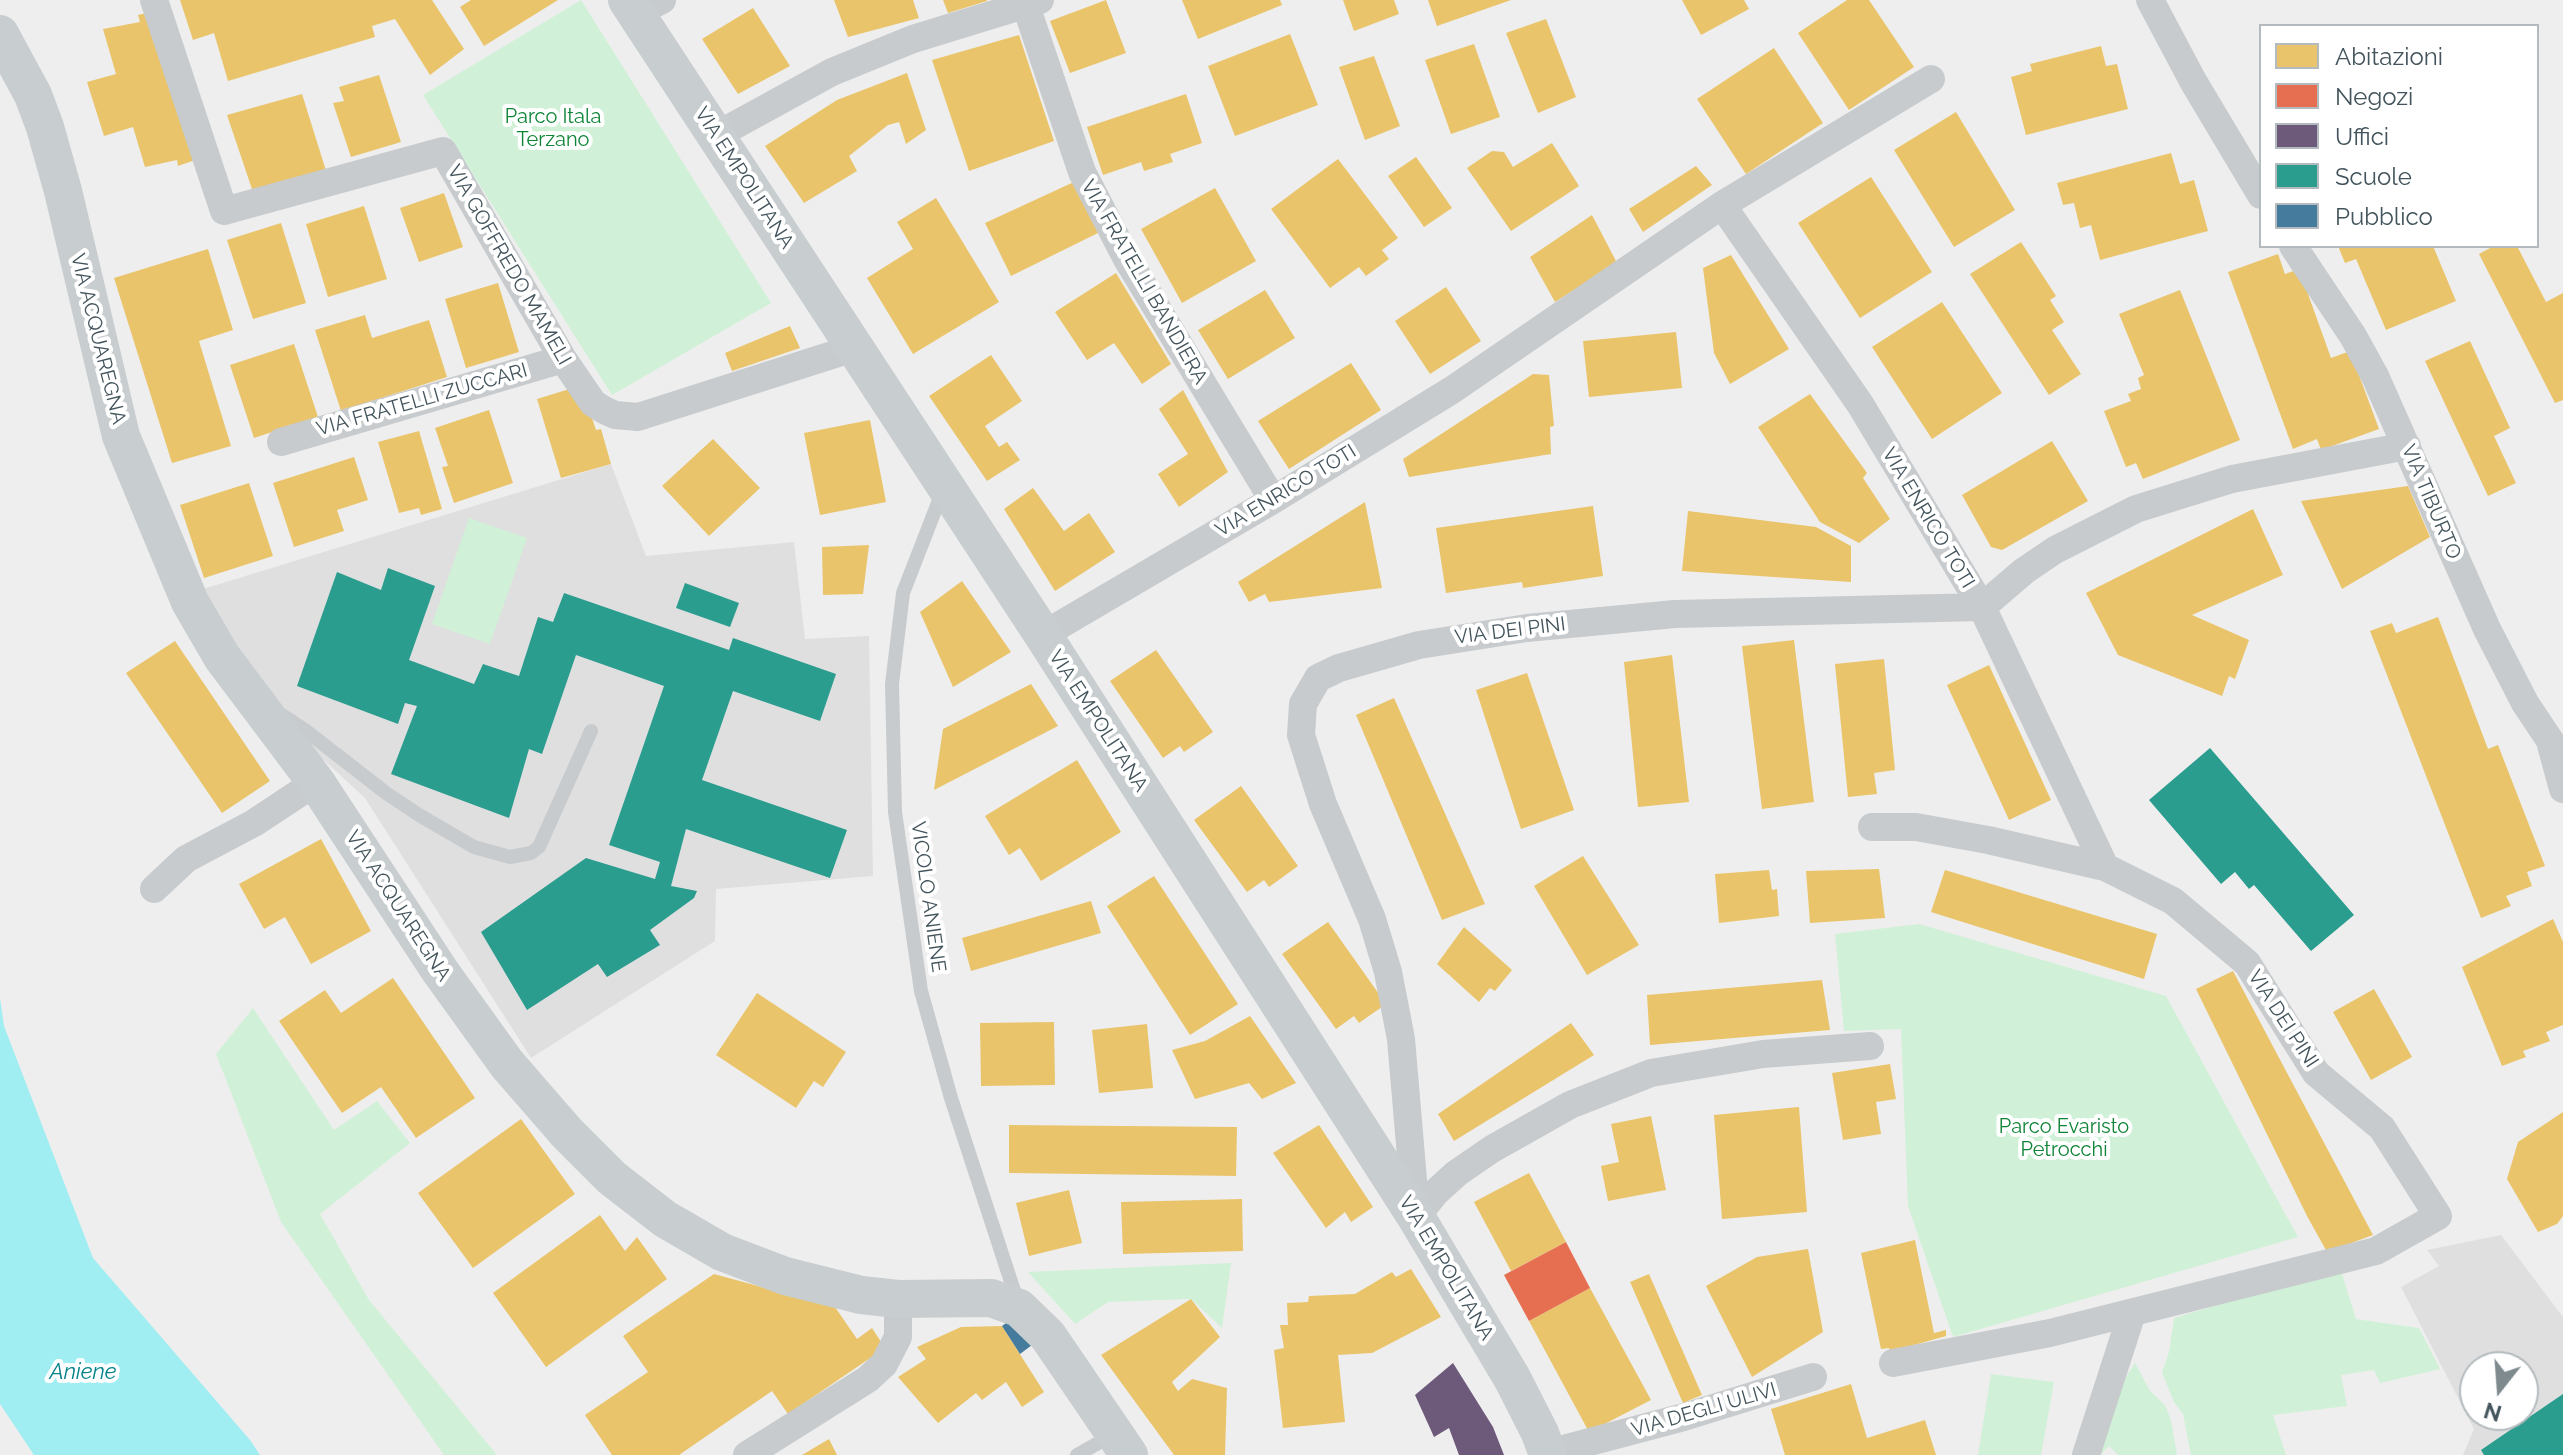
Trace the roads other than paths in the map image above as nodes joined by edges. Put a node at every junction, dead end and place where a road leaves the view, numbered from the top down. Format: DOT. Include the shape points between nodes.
graph roads {
  1 [pos="154,0"];
  2 [pos="2150,0"];
  3 [pos="1033,3"];
  4 [pos="641,4"];
  5 [pos="0,34"];
  6 [pos="1931,79"];
  7 [pos="717,135"];
  8 [pos="2259,192"];
  9 [pos="1722,205"];
  10 [pos="2294,248"];
  11 [pos="854,348"];
  12 [pos="563,359"];
  13 [pos="281,442"];
  14 [pos="2407,446"];
  15 [pos="945,486"];
  16 [pos="1273,500"];
  17 [pos="1982,607"];
  18 [pos="1043,635"];
  19 [pos="251,696"];
  20 [pos="591,731"];
  21 [pos="2557,752"];
  22 [pos="316,782"];
  23 [pos="2563,789"];
  24 [pos="1872,827"];
  25 [pos="2105,867"];
  26 [pos="154,889"];
  27 [pos="1870,1046"];
  28 [pos="1416,1217"];
  29 [pos="898,1299"];
  30 [pos="1019,1308"];
  31 [pos="2132,1313"];
  32 [pos="1893,1363"];
  33 [pos="1813,1377"];
  34 [pos="1122,1444"];
  35 [pos="1548,1454"];
  36 [pos="747,1455"];
  37 [pos="1077,1455"];
  38 [pos="2086,1455"];
  1 -- 12 [label="street, VIA GOFFREDO MAMELI" via="224,211 443,151"];
  2 -- 8 [label="street"];
  3 -- 7 [label="street" via="913,39 832,72"];
  3 -- 16 [label="street, VIA FRATELLI BANDIERA" via="1082,172 1127,259"];
  4 -- 7 [label="main road, VIA EMPOLITANA"];
  5 -- 19 [label="main road, VIA ACQUAREGNA" via="33,95 51,145 129,459 198,619"];
  6 -- 9 [label="street, VIA ENRICO TOTI"];
  7 -- 11 [label="main road, VIA EMPOLITANA"];
  9 -- 16 [label="street, VIA ENRICO TOTI" via="1452,390"];
  9 -- 17 [label="street, VIA ENRICO TOTI" via="1860,404"];
  10 -- 14 [label="street, VIA TIBURTO" via="2360,349"];
  11 -- 12 [label="street, VIA GOFFREDO MAMELI" via="638,417 615,415 593,403"];
  11 -- 15 [label="main road, VIA EMPOLITANA"];
  12 -- 13 [label="street, VIA FRATELLI ZUCCARI"];
  14 -- 17 [label="street, VIA ENRICO TOTI" via="2232,479 2136,509 2055,550"];
  14 -- 21 [label="street, VIA TIBURTO" via="2487,629"];
  15 -- 18 [label="main road, VIA EMPOLITANA"];
  15 -- 30 [label="lane, VICOLO ANIENE" via="903,593 892,684 895,812 921,991"];
  16 -- 18 [label="street, VIA ENRICO TOTI"];
  17 -- 25 [label="street"];
  17 -- 28 [label="street, VIA DEI PINI" via="1675,614 1539,626 1419,645 1318,678 1303,704 1301,735 1388,972 1401,1039"];
  18 -- 28 [label="main road, VIA EMPOLITANA"];
  19 -- 20 [label="lane" via="419,815 474,847 510,857 539,847"];
  19 -- 22 [label="main road, VIA ACQUAREGNA"];
  21 -- 23 [label="street, VIA TIBURTO"];
  22 -- 26 [label="street" via="186,859"];
  22 -- 29 [label="main road, VIA ACQUAREGNA" via="479,1028 547,1111 612,1178 665,1219 745,1262 827,1288"];
  24 -- 25 [label="street, VIA DEI PINI" via="1916,827"];
  25 -- 31 [label="street, VIA DEI PINI" via="2173,901 2247,963 2316,1073 2382,1128 2438,1216 2376,1251"];
  27 -- 28 [label="street" via="1763,1054 1651,1073 1570,1105 1492,1149 1457,1173"];
  28 -- 35 [label="main road, VIA EMPOLITANA" via="1512,1378"];
  29 -- 30 [label="main road, VIA ACQUAREGNA" via="981,1297"];
  29 -- 36 [label="street" via="898,1337 884,1364"];
  30 -- 34 [label="main road, VIA ACQUAREGNA" via="1048,1336"];
  31 -- 32 [label="street"];
  31 -- 38 [label="street"];
  33 -- 35 [label="street, VIA DEGLI ULIVI"];
  34 -- 37 [label="lane"];
}
